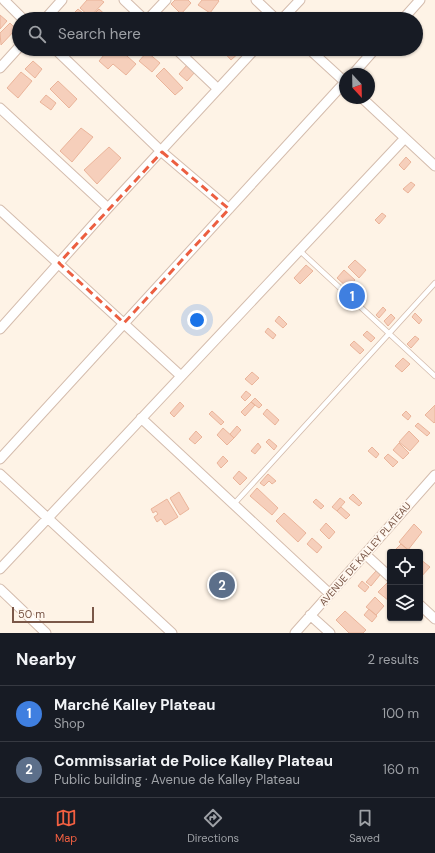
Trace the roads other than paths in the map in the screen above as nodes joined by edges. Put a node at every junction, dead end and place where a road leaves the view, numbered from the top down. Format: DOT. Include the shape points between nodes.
graph roads {
  1 [pos="4,0"];
  2 [pos="62,0"];
  3 [pos="124,0"];
  4 [pos="166,0"];
  5 [pos="256,0"];
  6 [pos="300,0"];
  7 [pos="420,0"];
  8 [pos="16,12"];
  9 [pos="51,12"];
  10 [pos="137,12"];
  11 [pos="155,12"];
  12 [pos="269,12"];
  13 [pos="289,12"];
  14 [pos="409,12"];
  15 [pos="12,55"];
  16 [pos="61,56"];
  17 [pos="183,56"];
  18 [pos="249,56"];
  19 [pos="317,56"];
  20 [pos="369,56"];
  21 [pos="0,68"];
  22 [pos="358,68"];
  23 [pos="339,76"];
  24 [pos="218,89"];
  25 [pos="339,89"];
  26 [pos="368,104"];
  27 [pos="0,108"];
  28 [pos="405,138"];
  29 [pos="162,152"];
  30 [pos="435,166"];
  31 [pos="108,208"];
  32 [pos="229,209"];
  33 [pos="0,210"];
  34 [pos="299,250"];
  35 [pos="58,264"];
  36 [pos="435,283"];
  37 [pos="124,324"];
  38 [pos="0,329"];
  39 [pos="389,334"];
  40 [pos="181,376"];
  41 [pos="435,376"];
  42 [pos="141,418"];
  43 [pos="0,459"];
  44 [pos="0,474"];
  45 [pos="435,475"];
  46 [pos="234,504"];
  47 [pos="47,517"];
  48 [pos="365,554"];
  49 [pos="0,569"];
  50 [pos="387,574"];
  51 [pos="0,589"];
  52 [pos="330,594"];
  53 [pos="423,608"];
  54 [pos="310,616"];
  55 [pos="435,619"];
  56 [pos="46,633"];
  57 [pos="172,633"];
  58 [pos="295,633"];
  59 [pos="330,633"];
  1 -- 8 [label="street"];
  2 -- 9 [label="street"];
  3 -- 10 [label="street"];
  4 -- 11 [label="street"];
  5 -- 12 [label="street"];
  6 -- 13 [label="street"];
  7 -- 14 [label="street"];
  15 -- 21 [label="street"];
  16 -- 29 [label="street"];
  17 -- 24 [label="street"];
  18 -- 24 [label="street"];
  19 -- 23 [label="street"];
  20 -- 22 [label="street"];
  24 -- 29 [label="street"];
  25 -- 32 [label="street"];
  26 -- 28 [label="street"];
  27 -- 31 [label="street"];
  28 -- 30 [label="street"];
  28 -- 34 [label="street"];
  29 -- 31 [label="street"];
  29 -- 32 [label="street"];
  31 -- 35 [label="street"];
  32 -- 37 [label="street"];
  33 -- 35 [label="street"];
  34 -- 39 [label="lane"];
  34 -- 40 [label="street"];
  35 -- 37 [label="street"];
  35 -- 38 [label="street"];
  36 -- 39 [label="lane"];
  37 -- 40 [label="street"];
  37 -- 43 [label="street"];
  39 -- 41 [label="lane"];
  39 -- 46 [label="lane"];
  40 -- 42 [label="street"];
  42 -- 46 [label="street"];
  42 -- 47 [label="street"];
  44 -- 47 [label="street"];
  45 -- 48 [label="street, AVENUE DE KALLEY PLATEAU"];
  46 -- 52 [label="street"];
  47 -- 49 [label="street"];
  47 -- 57 [label="street"];
  48 -- 50 [label="street"];
  48 -- 52 [label="street, AVENUE DE KALLEY PLATEAU"];
  51 -- 56 [label="street"];
  52 -- 54 [label="street, AVENUE DE KALLEY PLATEAU"];
  53 -- 55 [label="street"];
  54 -- 58 [label="street, AVENUE DE KALLEY PLATEAU"];
  54 -- 59 [label="street"];
}
